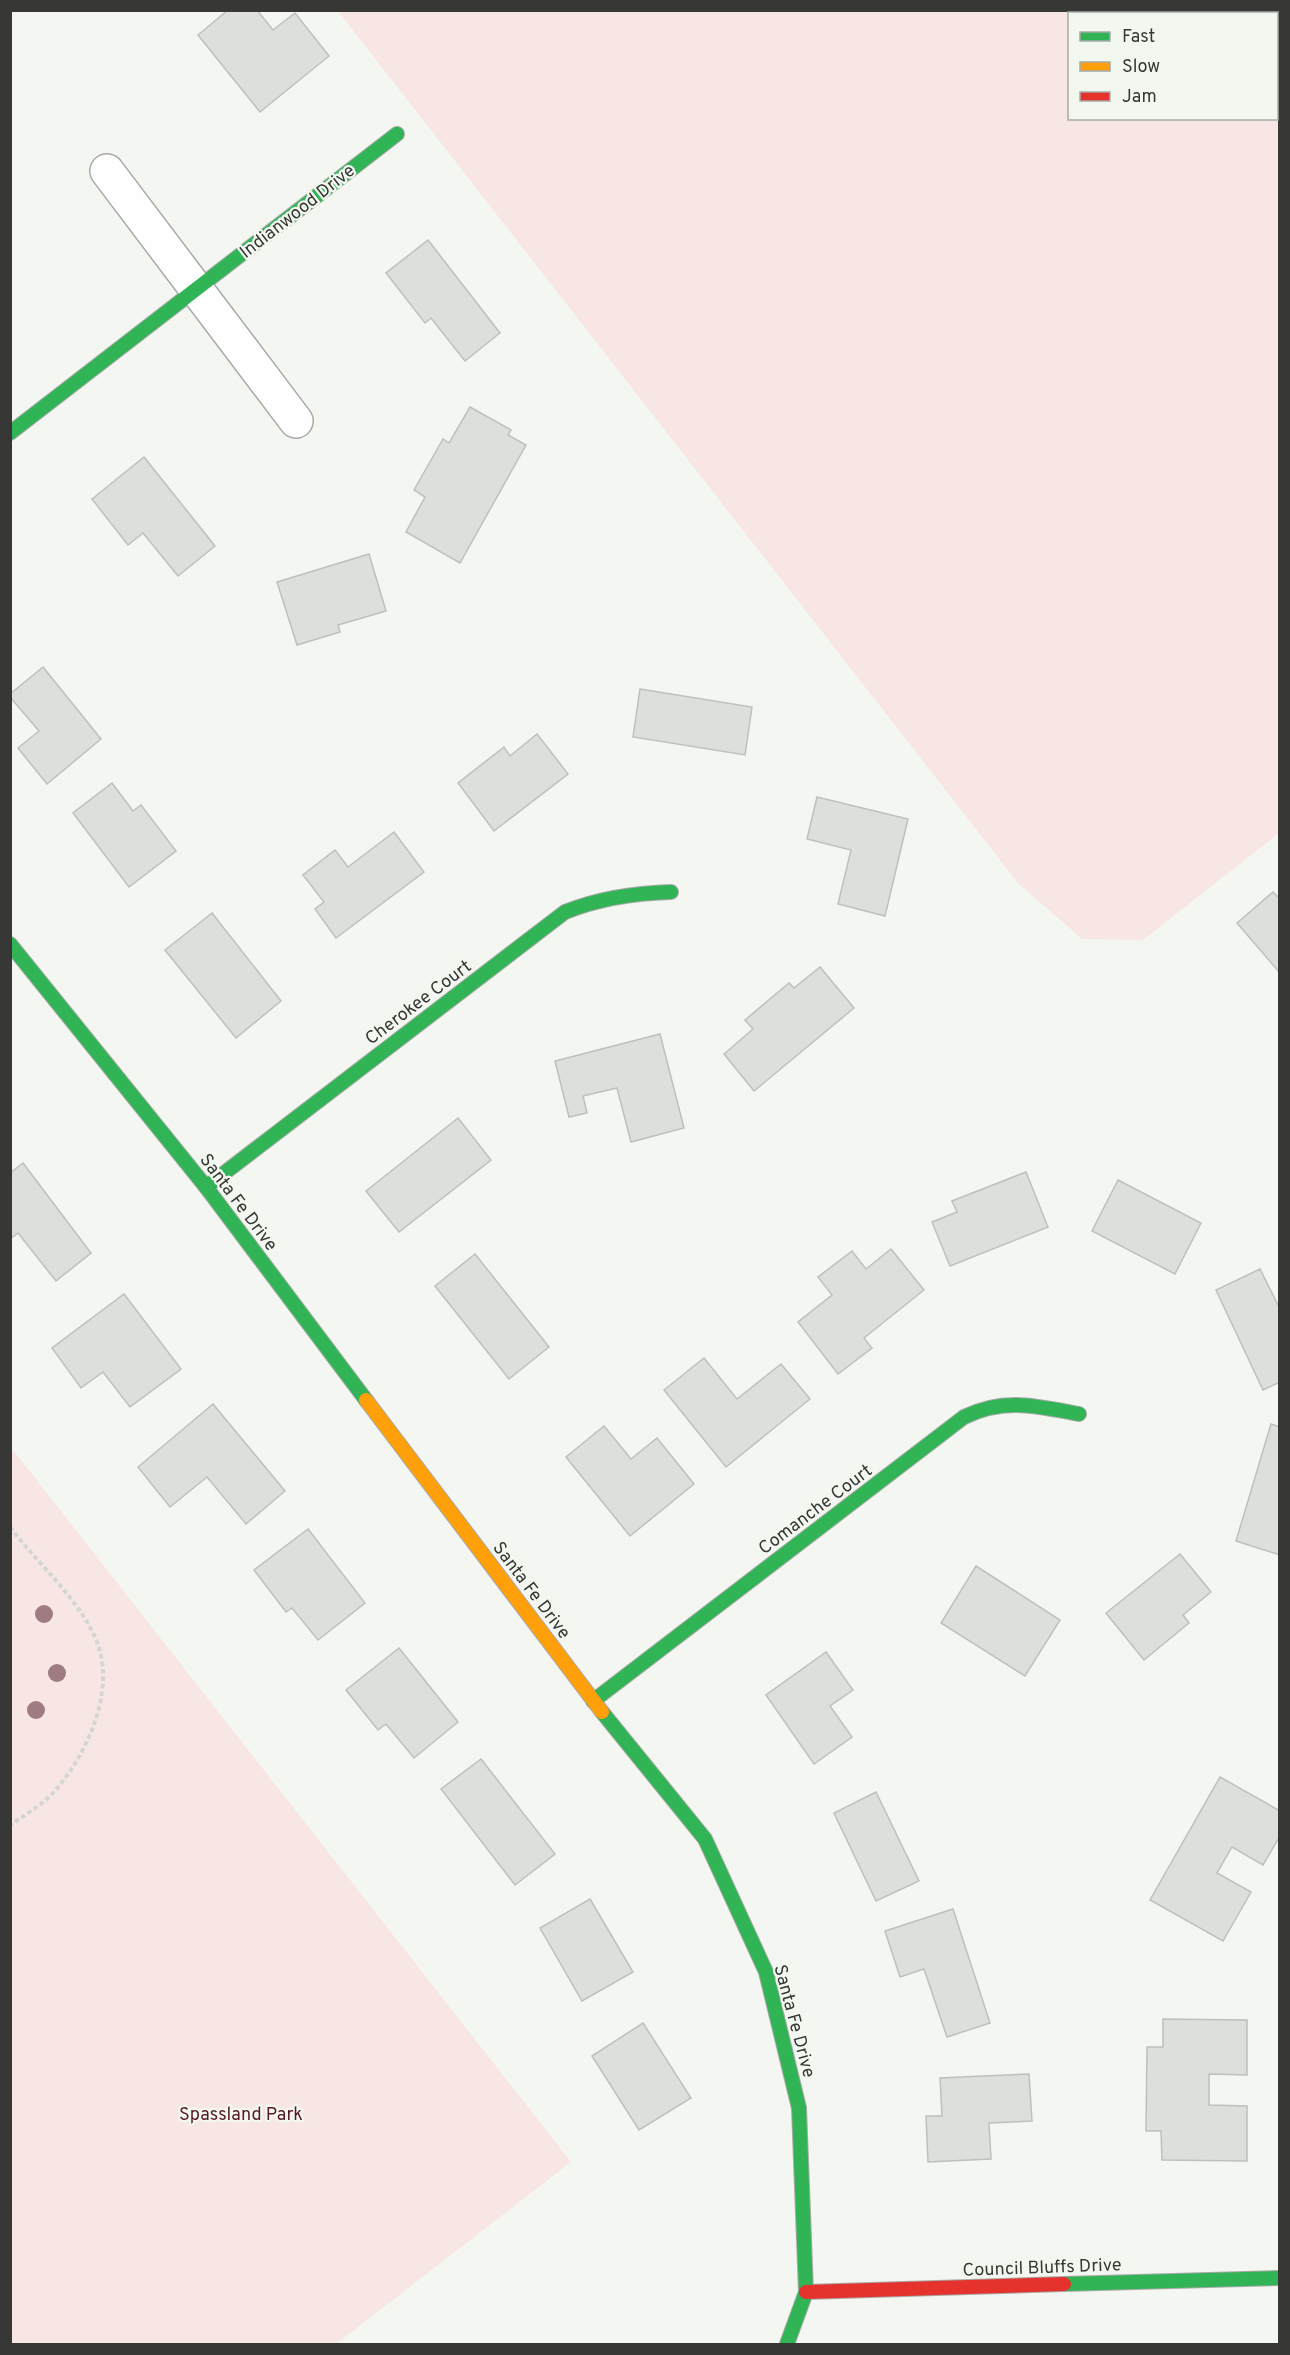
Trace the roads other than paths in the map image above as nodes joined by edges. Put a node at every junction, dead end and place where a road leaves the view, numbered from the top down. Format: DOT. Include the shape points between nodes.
graph roads {
  1 [pos="397,134"];
  2 [pos="107,171"];
  3 [pos="196,289"];
  4 [pos="296,421"];
  5 [pos="10,433"];
  6 [pos="671,892"];
  7 [pos="10,944"];
  8 [pos="206,1187"];
  9 [pos="1079,1414"];
  10 [pos="593,1701"];
  11 [pos="1280,2278"];
  12 [pos="806,2292"];
  13 [pos="787,2344"];
  1 -- 3 [label="street, Indianwood Drive"];
  2 -- 3 [label="street"];
  3 -- 4 [label="street"];
  3 -- 5 [label="street, Indianwood Drive"];
  6 -- 8 [label="street, Cherokee Court" via="592,900 565,912"];
  7 -- 8 [label="street, Santa Fe Drive"];
  8 -- 10 [label="street, Santa Fe Drive"];
  9 -- 10 [label="street, Comanche Court" via="1009,1404 964,1417"];
  10 -- 12 [label="street, Santa Fe Drive" via="705,1839 766,1972 799,2108"];
  11 -- 12 [label="street, Council Bluffs Drive"];
  12 -- 13 [label="street, Santa Fe Drive"];
}
